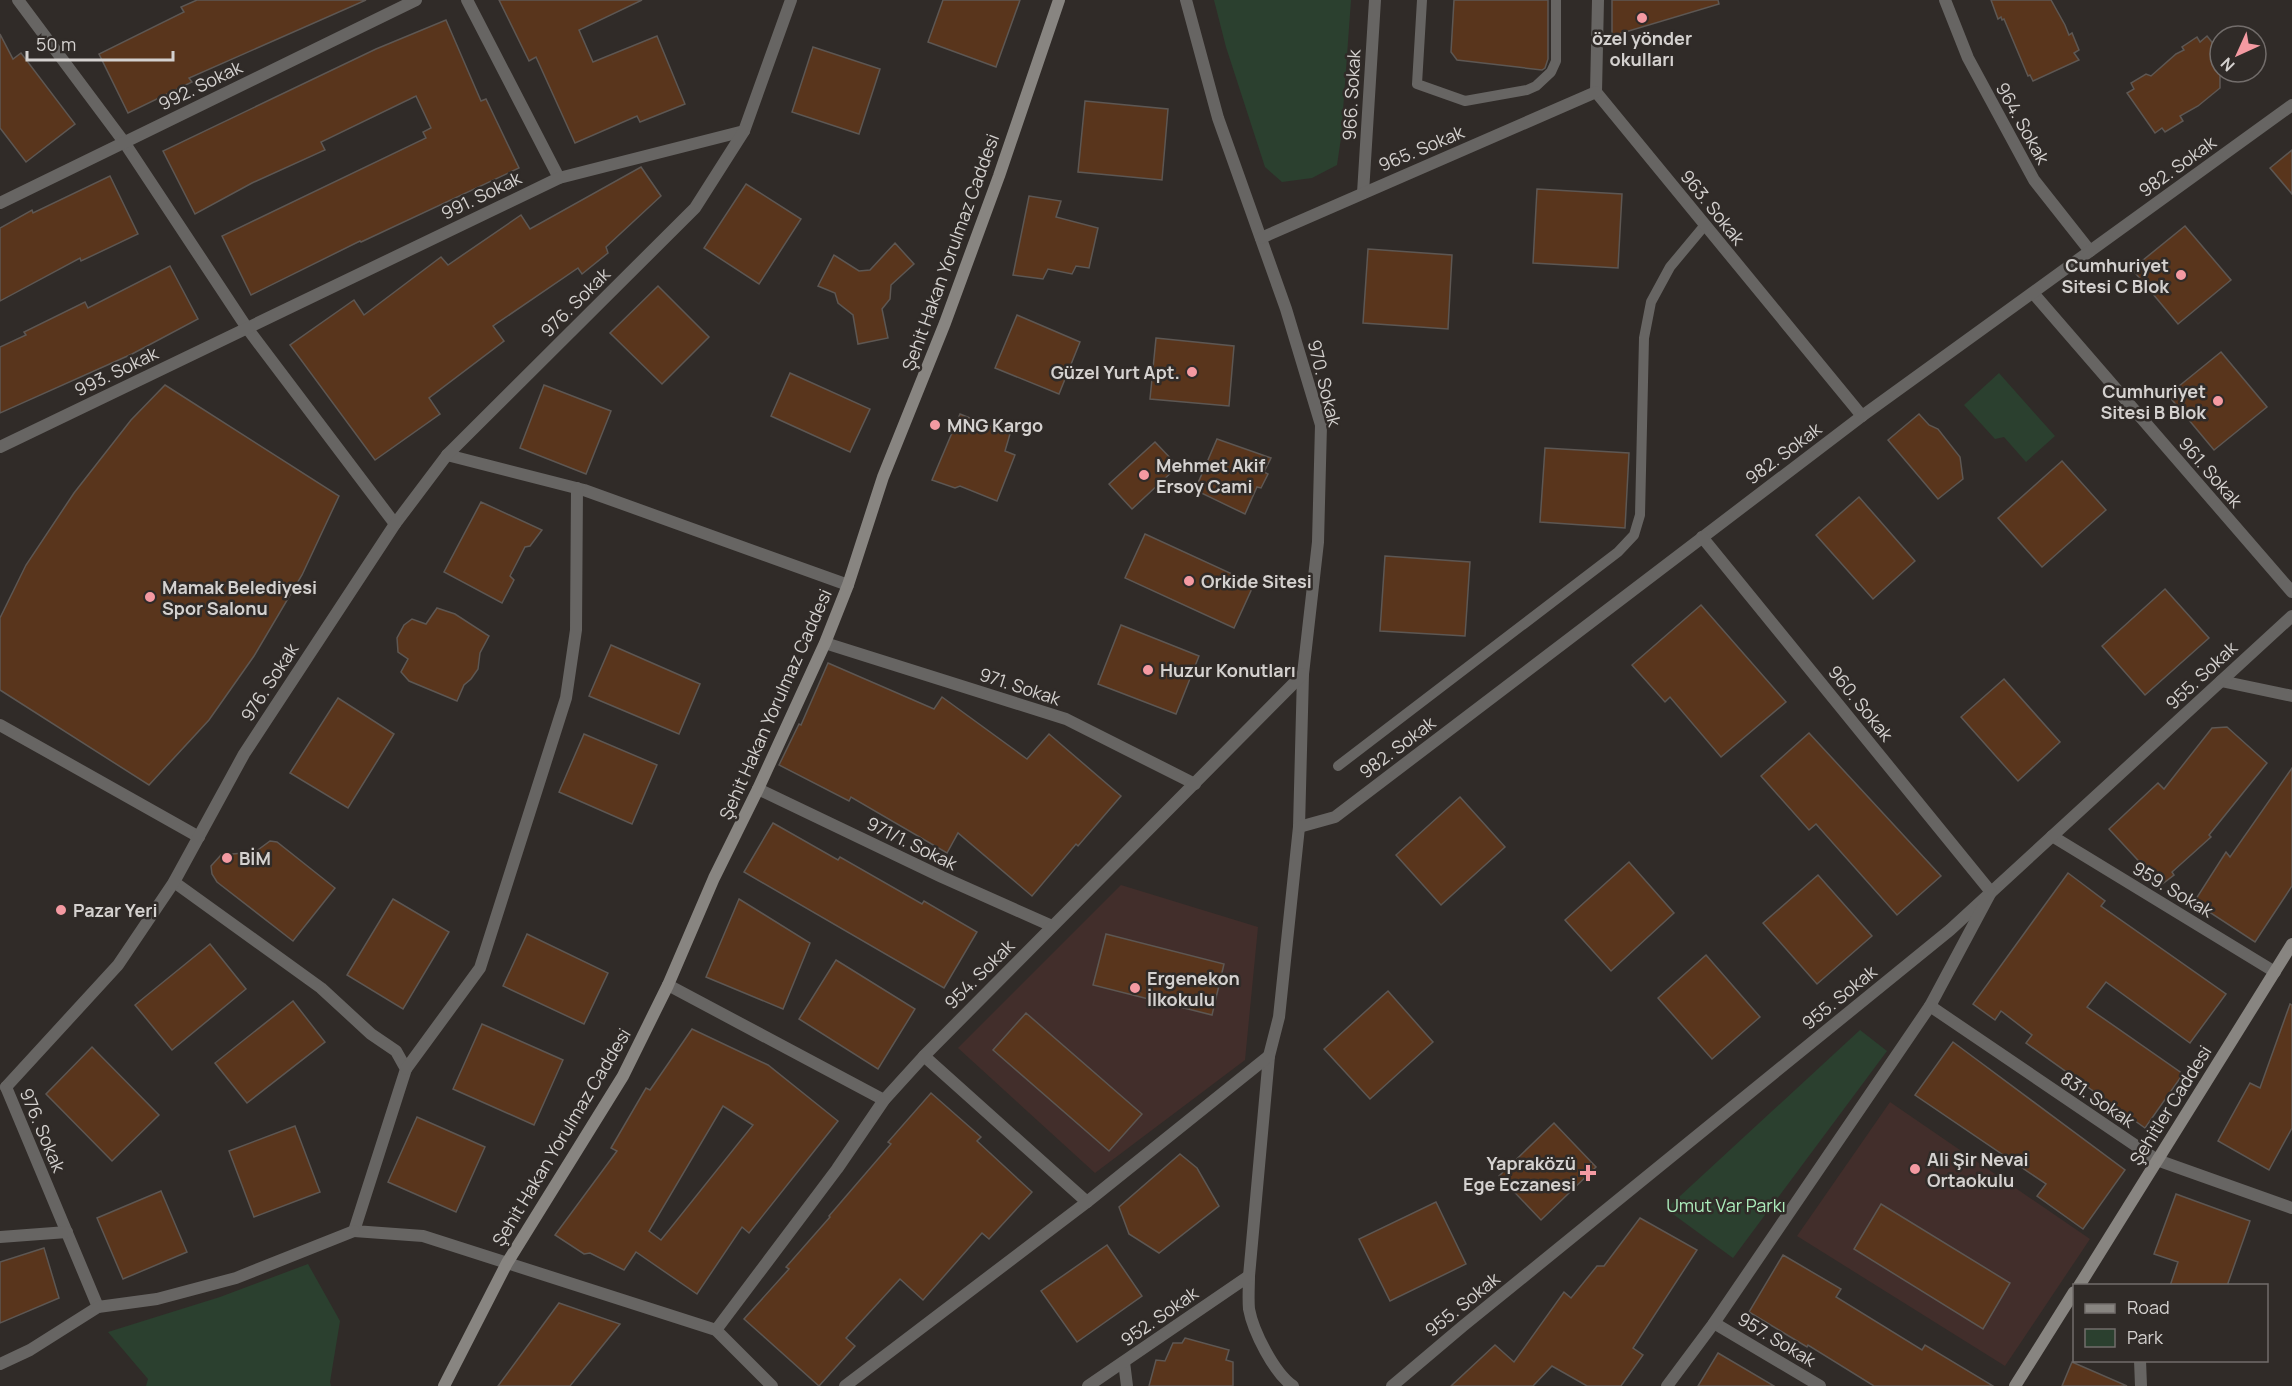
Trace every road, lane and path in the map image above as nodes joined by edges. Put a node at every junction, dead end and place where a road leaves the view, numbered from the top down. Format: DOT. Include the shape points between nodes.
graph roads {
  1 [pos="18,0"];
  2 [pos="416,0"];
  3 [pos="467,0"];
  4 [pos="791,0"];
  5 [pos="1059,0"];
  6 [pos="1186,0"];
  7 [pos="1375,0"];
  8 [pos="1422,0"];
  9 [pos="1556,0"];
  10 [pos="1598,0"];
  11 [pos="1945,0"];
  12 [pos="1596,92"];
  13 [pos="2292,105"];
  14 [pos="744,131"];
  15 [pos="124,142"];
  16 [pos="559,178"];
  17 [pos="1364,193"];
  18 [pos="0,203"];
  19 [pos="1705,225"];
  20 [pos="1261,238"];
  21 [pos="2090,251"];
  22 [pos="2032,292"];
  23 [pos="247,328"];
  24 [pos="1862,416"];
  25 [pos="0,447"];
  26 [pos="447,455"];
  27 [pos="577,488"];
  28 [pos="395,524"];
  29 [pos="1702,537"];
  30 [pos="848,585"];
  31 [pos="2292,592"];
  32 [pos="2292,616"];
  33 [pos="825,643"];
  34 [pos="1303,674"];
  35 [pos="2221,681"];
  36 [pos="2292,696"];
  37 [pos="0,725"];
  38 [pos="1338,766"];
  39 [pos="1196,784"];
  40 [pos="758,789"];
  41 [pos="1299,827"];
  42 [pos="2052,836"];
  43 [pos="199,837"];
  44 [pos="174,882"];
  45 [pos="1991,892"];
  46 [pos="1052,926"];
  47 [pos="2292,944"];
  48 [pos="2275,972"];
  49 [pos="668,985"];
  50 [pos="1930,1006"];
  51 [pos="924,1056"];
  52 [pos="1269,1056"];
  53 [pos="406,1069"];
  54 [pos="3,1086"];
  55 [pos="884,1100"];
  56 [pos="2157,1160"];
  57 [pos="1087,1202"];
  58 [pos="2292,1208"];
  59 [pos="354,1231"];
  60 [pos="67,1232"];
  61 [pos="0,1237"];
  62 [pos="507,1263"];
  63 [pos="1249,1276"];
  64 [pos="2083,1283"];
  65 [pos="2073,1294"];
  66 [pos="98,1307"];
  67 [pos="1714,1323"];
  68 [pos="716,1330"];
  69 [pos="1124,1362"];
  70 [pos="2140,1362"];
  71 [pos="0,1364"];
  72 [pos="444,1386"];
  73 [pos="772,1386"];
  74 [pos="845,1386"];
  75 [pos="1088,1386"];
  76 [pos="1127,1386"];
  77 [pos="1293,1386"];
  78 [pos="1392,1386"];
  79 [pos="1667,1386"];
  80 [pos="1820,1386"];
  81 [pos="2015,1386"];
  82 [pos="2141,1386"];
  1 -- 15 [label="street"];
  2 -- 15 [label="street, 992. Sokak"];
  3 -- 16 [label="street"];
  4 -- 14 [label="street, 976. Sokak"];
  5 -- 30 [label="street, Şehit Hakan Yorulmaz Caddesi" via="952,302 883,477"];
  6 -- 20 [label="street, 970. Sokak" via="1218,118"];
  7 -- 17 [label="street, 966. Sokak"];
  8 -- 9 [label="lane" via="1417,84 1465,101 1527,90 1545,80 1556,61"];
  10 -- 12 [label="street"];
  11 -- 21 [label="street, 964. Sokak" via="1968,58 2034,180"];
  12 -- 17 [label="street, 965. Sokak"];
  12 -- 19 [label="street, 963. Sokak"];
  13 -- 21 [label="street, 982. Sokak"];
  14 -- 16 [label="street, 991. Sokak"];
  14 -- 26 [label="street, 976. Sokak" via="695,208"];
  15 -- 18 [label="street, 992. Sokak"];
  15 -- 23 [label="street"];
  16 -- 23 [label="street, 991. Sokak"];
  17 -- 20 [label="street, 965. Sokak"];
  19 -- 24 [label="street, 963. Sokak"];
  19 -- 38 [label="lane" via="1670,267 1651,302 1644,338 1640,515 1634,535 1618,552"];
  20 -- 34 [label="street, 970. Sokak" via="1321,425 1318,542"];
  21 -- 22 [label="street, 982. Sokak"];
  22 -- 24 [label="street, 982. Sokak"];
  22 -- 31 [label="street, 961. Sokak"];
  23 -- 25 [label="street, 993. Sokak"];
  23 -- 28 [label="street"];
  24 -- 29 [label="street, 982. Sokak"];
  26 -- 27 [label="street"];
  26 -- 28 [label="street, 976. Sokak"];
  27 -- 30 [label="street"];
  27 -- 53 [label="street" via="576,630 566,698 480,968"];
  28 -- 43 [label="street, 976. Sokak" via="244,754"];
  29 -- 41 [label="street, 982. Sokak" via="1335,817"];
  29 -- 45 [label="street, 960. Sokak"];
  30 -- 33 [label="street, Şehit Hakan Yorulmaz Caddesi"];
  32 -- 35 [label="street, 955. Sokak"];
  33 -- 39 [label="street, 971. Sokak" via="1066,719"];
  33 -- 40 [label="street, Şehit Hakan Yorulmaz Caddesi"];
  34 -- 39 [label="street, 954. Sokak"];
  34 -- 41 [label="street, 970. Sokak"];
  35 -- 36 [label="street"];
  35 -- 42 [label="street, 955. Sokak"];
  37 -- 43 [label="street"];
  39 -- 46 [label="street, 954. Sokak"];
  40 -- 46 [label="street, 971/1. Sokak"];
  40 -- 49 [label="street, Şehit Hakan Yorulmaz Caddesi"];
  41 -- 52 [label="street, 970. Sokak" via="1279,1017"];
  42 -- 45 [label="street, 955. Sokak"];
  42 -- 48 [label="street, 959. Sokak"];
  43 -- 44 [label="street, 976. Sokak"];
  44 -- 53 [label="street" via="321,988 371,1034 396,1051"];
  44 -- 54 [label="street, 976. Sokak" via="118,964"];
  45 -- 50 [label="street"];
  45 -- 78 [label="street, 955. Sokak" via="1950,930"];
  46 -- 51 [label="street, 954. Sokak"];
  47 -- 48 [label="street, Şehitler Caddesi"];
  48 -- 56 [label="street, Şehitler Caddesi"];
  49 -- 55 [label="street"];
  49 -- 62 [label="street, Şehit Hakan Yorulmaz Caddesi" via="623,1076"];
  50 -- 56 [label="street, 831. Sokak"];
  50 -- 67 [label="street"];
  51 -- 55 [label="street, 954. Sokak"];
  51 -- 57 [label="street"];
  52 -- 57 [label="street"];
  52 -- 63 [label="street, 970. Sokak"];
  53 -- 59 [label="street"];
  54 -- 60 [label="street, 976. Sokak"];
  55 -- 68 [label="street, 954. Sokak"];
  56 -- 58 [label="street, 831. Sokak"];
  56 -- 64 [label="street, Şehitler Caddesi"];
  57 -- 74 [label="street"];
  59 -- 62 [label="street" via="423,1236"];
  59 -- 66 [label="street" via="236,1278 157,1299"];
  60 -- 61 [label="street"];
  60 -- 66 [label="street, 976. Sokak"];
  62 -- 68 [label="street"];
  62 -- 72 [label="street, Şehit Hakan Yorulmaz Caddesi"];
  63 -- 69 [label="street, 952. Sokak"];
  63 -- 77 [label="street, 970. Sokak" via="1249,1309 1266,1354"];
  65 -- 81 [label="street"];
  66 -- 71 [label="street"];
  67 -- 79 [label="street"];
  67 -- 80 [label="street, 957. Sokak"];
  68 -- 73 [label="street"];
  69 -- 75 [label="street, 952. Sokak"];
  69 -- 76 [label="street"];
  70 -- 82 [label="street"];
}
